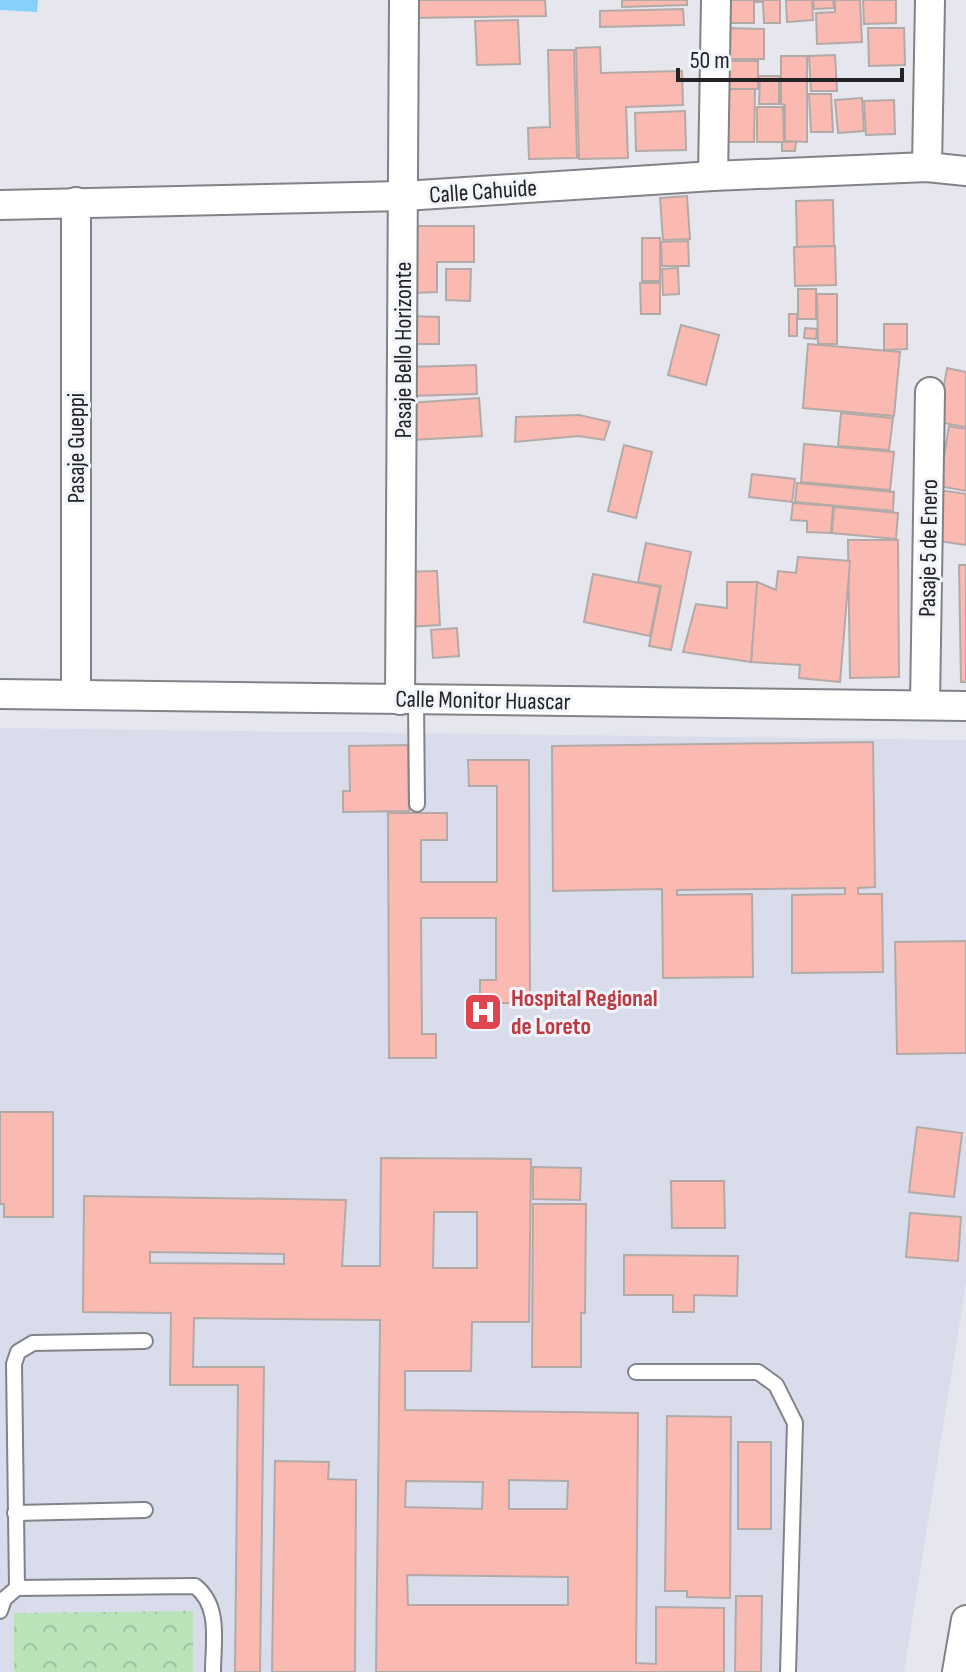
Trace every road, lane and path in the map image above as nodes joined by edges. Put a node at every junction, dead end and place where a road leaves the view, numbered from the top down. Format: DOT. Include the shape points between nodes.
graph roads {
  1 [pos="404,0"];
  2 [pos="716,0"];
  3 [pos="930,0"];
  4 [pos="927,167"];
  5 [pos="966,171"];
  6 [pos="713,176"];
  7 [pos="404,196"];
  8 [pos="76,202"];
  9 [pos="0,205"];
  10 [pos="930,392"];
  11 [pos="0,694"];
  12 [pos="76,694"];
  13 [pos="408,700"];
  14 [pos="925,704"];
  15 [pos="966,706"];
  16 [pos="417,804"];
  17 [pos="145,1341"];
  18 [pos="636,1372"];
  19 [pos="145,1510"];
  20 [pos="15,1513"];
  21 [pos="17,1588"];
  22 [pos="0,1611"];
  23 [pos="966,1620"];
  24 [pos="213,1672"];
  25 [pos="788,1672"];
  26 [pos="957,1672"];
  1 -- 7 [label="street, Pasaje Bello Horizonte"];
  2 -- 6 [label="street"];
  3 -- 4 [label="street"];
  4 -- 5 [label="street, Calle Cahuide"];
  4 -- 6 [label="street, Calle Cahuide"];
  6 -- 7 [label="street, Calle Cahuide"];
  7 -- 8 [label="street, Calle Cahuide"];
  7 -- 13 [label="street, Pasaje Bello Horizonte"];
  8 -- 9 [label="street, Calle Cahuide"];
  8 -- 12 [label="street, Pasaje Gueppi"];
  10 -- 14 [label="street, Pasaje 5 de Enero"];
  11 -- 12 [label="street, Calle Monitor Huascar"];
  12 -- 13 [label="street, Calle Monitor Huascar"];
  13 -- 14 [label="street, Calle Monitor Huascar"];
  13 -- 16 [label="lane"];
  14 -- 15 [label="street, Calle Monitor Huascar"];
  17 -- 20 [label="lane" via="33,1343 18,1352"];
  18 -- 25 [label="lane" via="758,1372 776,1385 795,1423"];
  19 -- 20 [label="lane"];
  20 -- 21 [label="lane"];
  21 -- 22 [label="lane"];
  21 -- 24 [label="lane" via="195,1586 213,1609"];
  23 -- 26 [label="street"];
}
